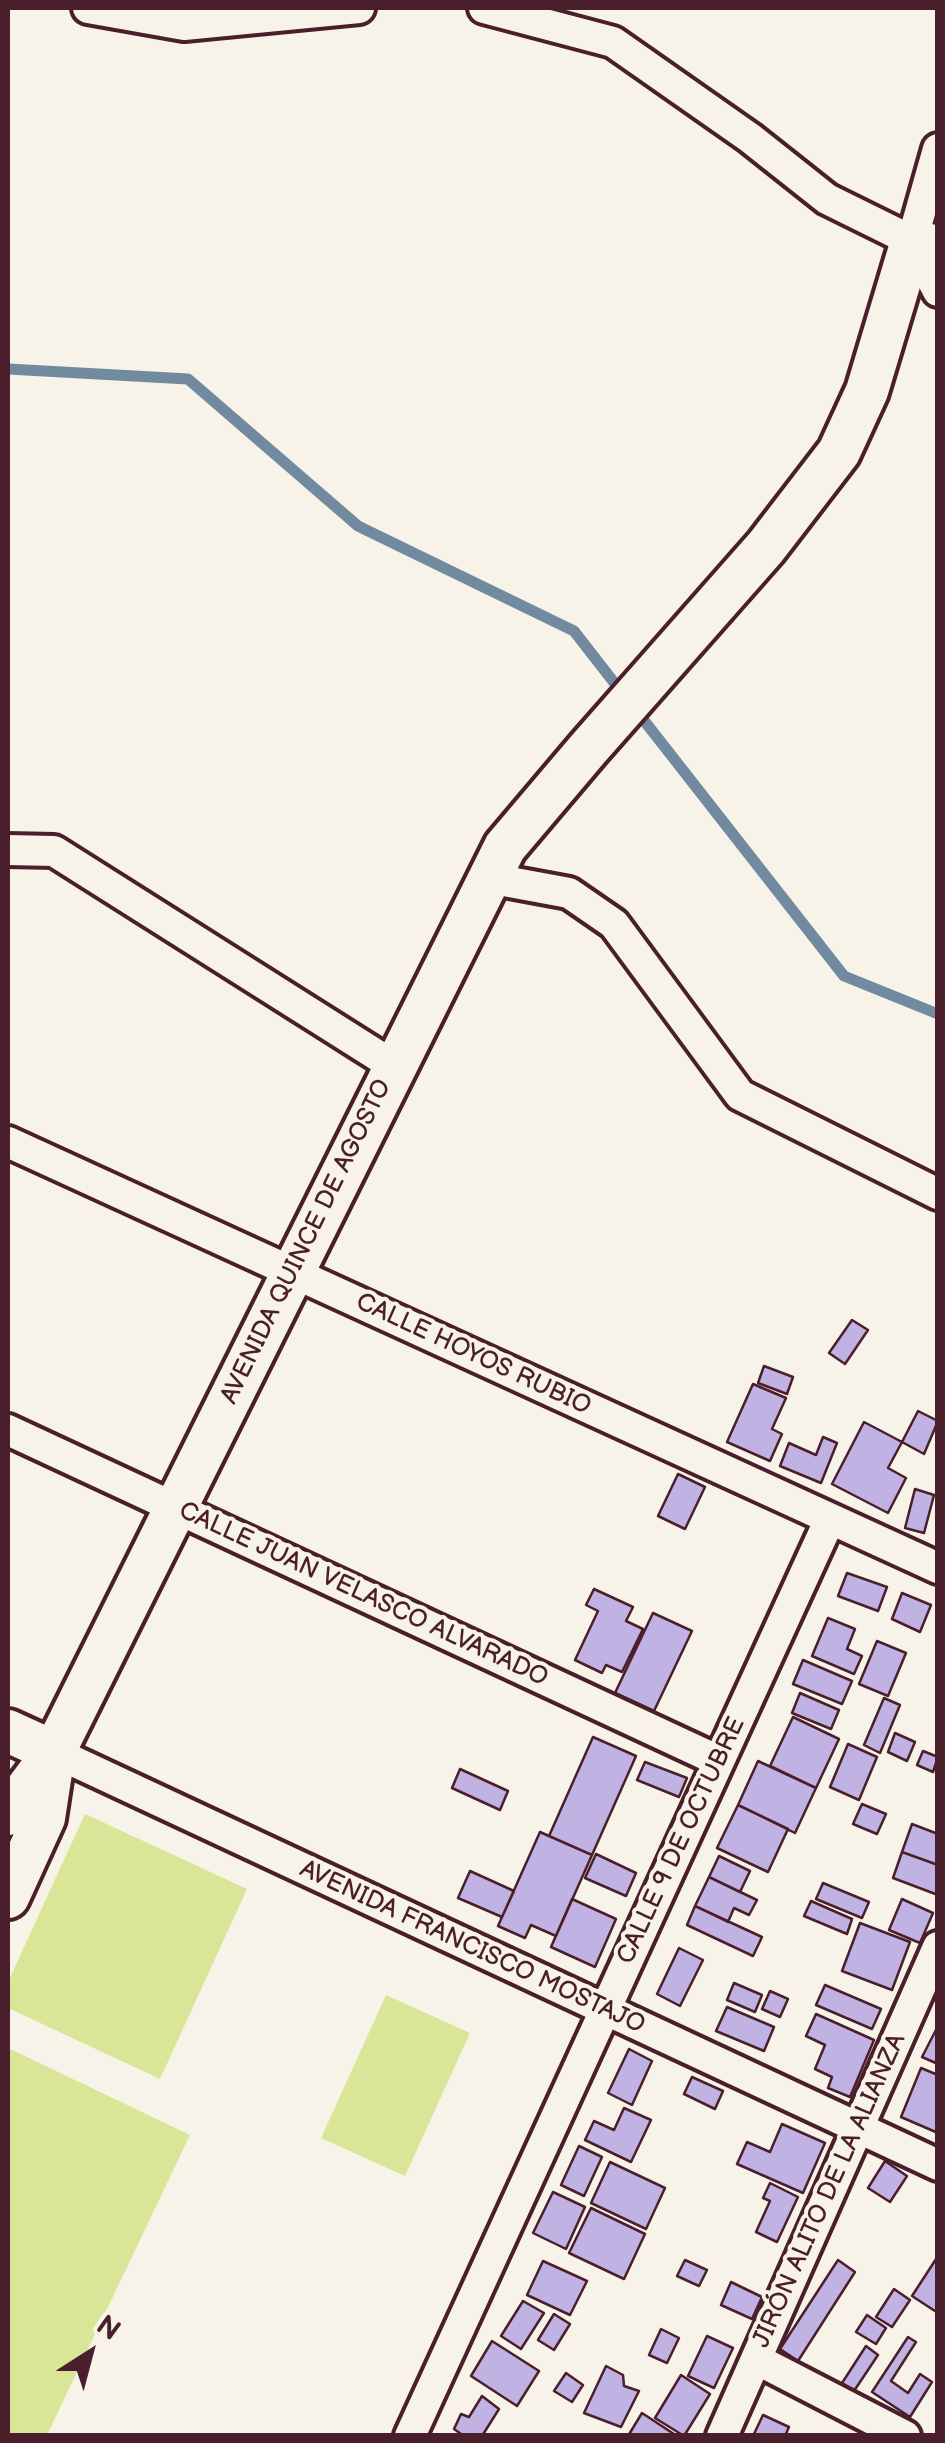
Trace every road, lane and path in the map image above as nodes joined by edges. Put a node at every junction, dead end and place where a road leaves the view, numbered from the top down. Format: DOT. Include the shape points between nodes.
graph roads {
  1 [pos="88,8"];
  2 [pos="359,8"];
  3 [pos="484,8"];
  4 [pos="938,149"];
  5 [pos="925,244"];
  6 [pos="938,291"];
  7 [pos="8,850"];
  8 [pos="488,878"];
  9 [pos="394,1066"];
  10 [pos="8,1142"];
  11 [pos="938,1194"];
  12 [pos="292,1272"];
  13 [pos="8,1430"];
  14 [pos="176,1508"];
  15 [pos="830,1519"];
  16 [pos="938,1568"];
  17 [pos="8,1730"];
  18 [pos="54,1752"];
  19 [pos="719,1762"];
  20 [pos="8,1814"];
  21 [pos="8,1898"];
  22 [pos="938,1947"];
  23 [pos="605,2010"];
  24 [pos="858,2128"];
  25 [pos="938,2166"];
  26 [pos="756,2358"];
  27 [pos="410,2436"];
  28 [pos="722,2436"];
  29 [pos="906,2436"];
  1 -- 2 [label="street" via="184,25"];
  3 -- 5 [label="street" via="613,42 827,199"];
  4 -- 5 [label="street"];
  5 -- 6 [label="street"];
  5 -- 8 [label="street, AVENIDA QUINCE DE AGOSTO" via="856,421 819,480 505,847"];
  7 -- 9 [label="street" via="54,851"];
  8 -- 9 [label="street, AVENIDA QUINCE DE AGOSTO"];
  8 -- 11 [label="street" via="569,893 614,924 740,1095"];
  9 -- 12 [label="street, AVENIDA QUINCE DE AGOSTO"];
  10 -- 12 [label="street, CALLE HOYOS RUBIO"];
  12 -- 14 [label="street, AVENIDA QUINCE DE AGOSTO"];
  12 -- 15 [label="street, CALLE HOYOS RUBIO"];
  13 -- 14 [label="street, CALLE JUAN VELASCO ALVARADO"];
  14 -- 18 [label="street, AVENIDA QUINCE DE AGOSTO"];
  14 -- 19 [label="street, CALLE JUAN VELASCO ALVARADO"];
  15 -- 16 [label="street, CALLE HOYOS RUBIO"];
  15 -- 19 [label="street, CALLE 9 DE OCTUBRE"];
  17 -- 18 [label="street, AVENIDA FRANCISCO MOSTAJO"];
  18 -- 20 [label="street"];
  18 -- 21 [label="street" via="44,1818"];
  18 -- 23 [label="street, AVENIDA FRANCISCO MOSTAJO"];
  19 -- 23 [label="street, CALLE 9 DE OCTUBRE"];
  22 -- 24 [label="street, JIRÓN ALITO DE LA ALIANZA"];
  23 -- 24 [label="street, AVENIDA FRANCISCO MOSTAJO"];
  23 -- 27 [label="street, CALLE 9 DE OCTUBRE"];
  24 -- 25 [label="street, AVENIDA FRANCISCO MOSTAJO"];
  24 -- 26 [label="street, JIRÓN ALITO DE LA ALIANZA"];
  26 -- 28 [label="street, JIRÓN ALITO DE LA ALIANZA"];
  26 -- 29 [label="street"];
}
